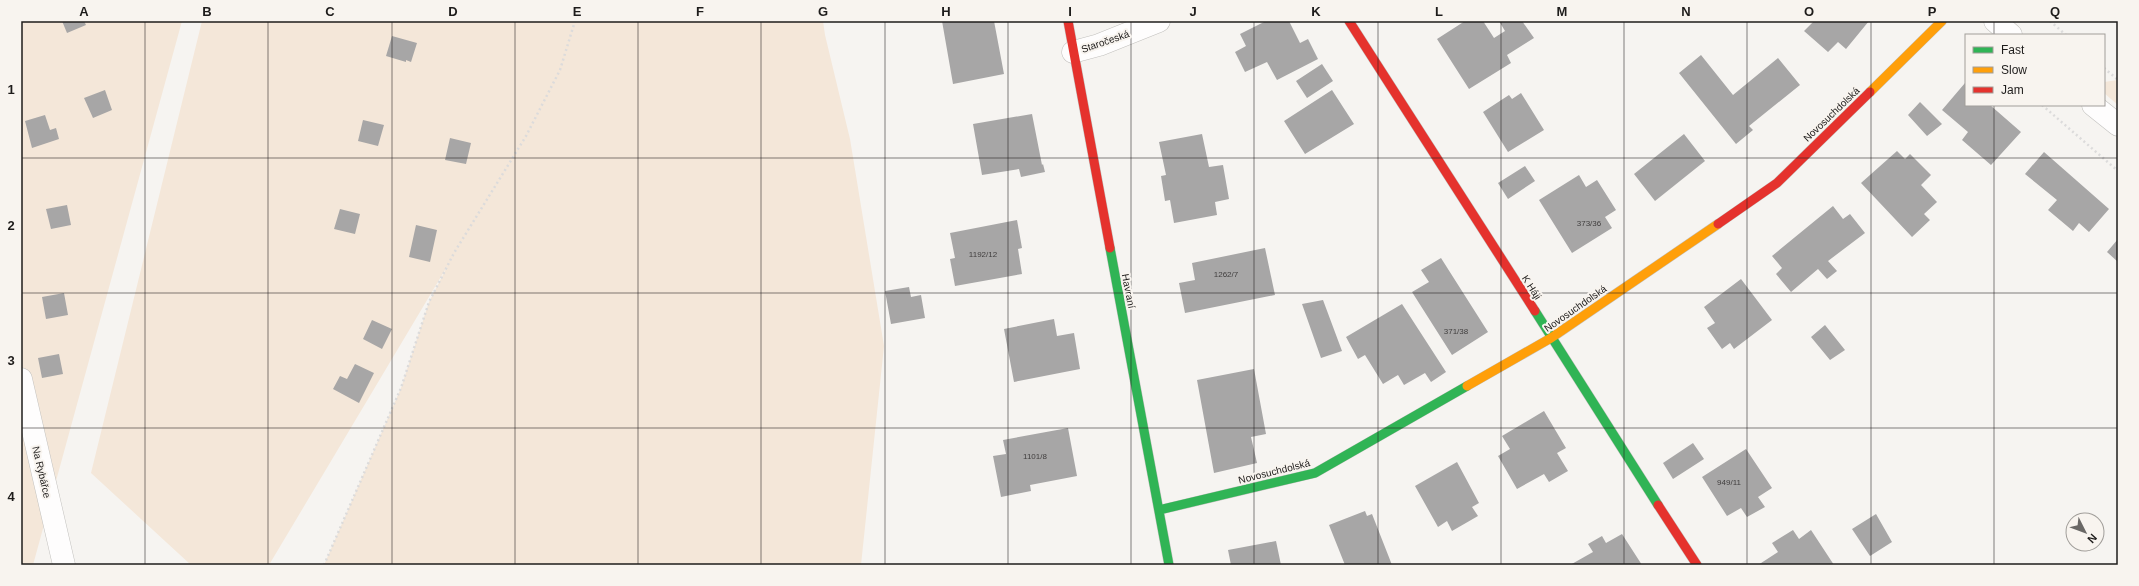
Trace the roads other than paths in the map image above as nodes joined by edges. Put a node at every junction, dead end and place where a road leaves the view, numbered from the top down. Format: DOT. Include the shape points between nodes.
graph roads {
  1 [pos="1068,21"];
  2 [pos="1159,21"];
  3 [pos="1349,21"];
  4 [pos="1942,21"];
  5 [pos="1995,21"];
  6 [pos="2010,34"];
  7 [pos="1072,52"];
  8 [pos="2094,106"];
  9 [pos="2118,125"];
  10 [pos="1551,338"];
  11 [pos="21,379"];
  12 [pos="1159,510"];
  13 [pos="64,565"];
  14 [pos="1169,565"];
  15 [pos="1696,565"];
  1 -- 7 [label="street, Havraní"];
  2 -- 7 [label="street, Staročeská" via="1099,45"];
  3 -- 10 [label="street, K Háji"];
  4 -- 10 [label="street, Novosuchdolská" via="1777,183"];
  5 -- 6 [label="street"];
  7 -- 12 [label="street, Havraní"];
  8 -- 9 [label="street"];
  10 -- 12 [label="street, Novosuchdolská" via="1315,473"];
  10 -- 15 [label="street, K Háji"];
  11 -- 13 [label="street, Na Rybářce"];
  12 -- 14 [label="street, Havraní"];
}
